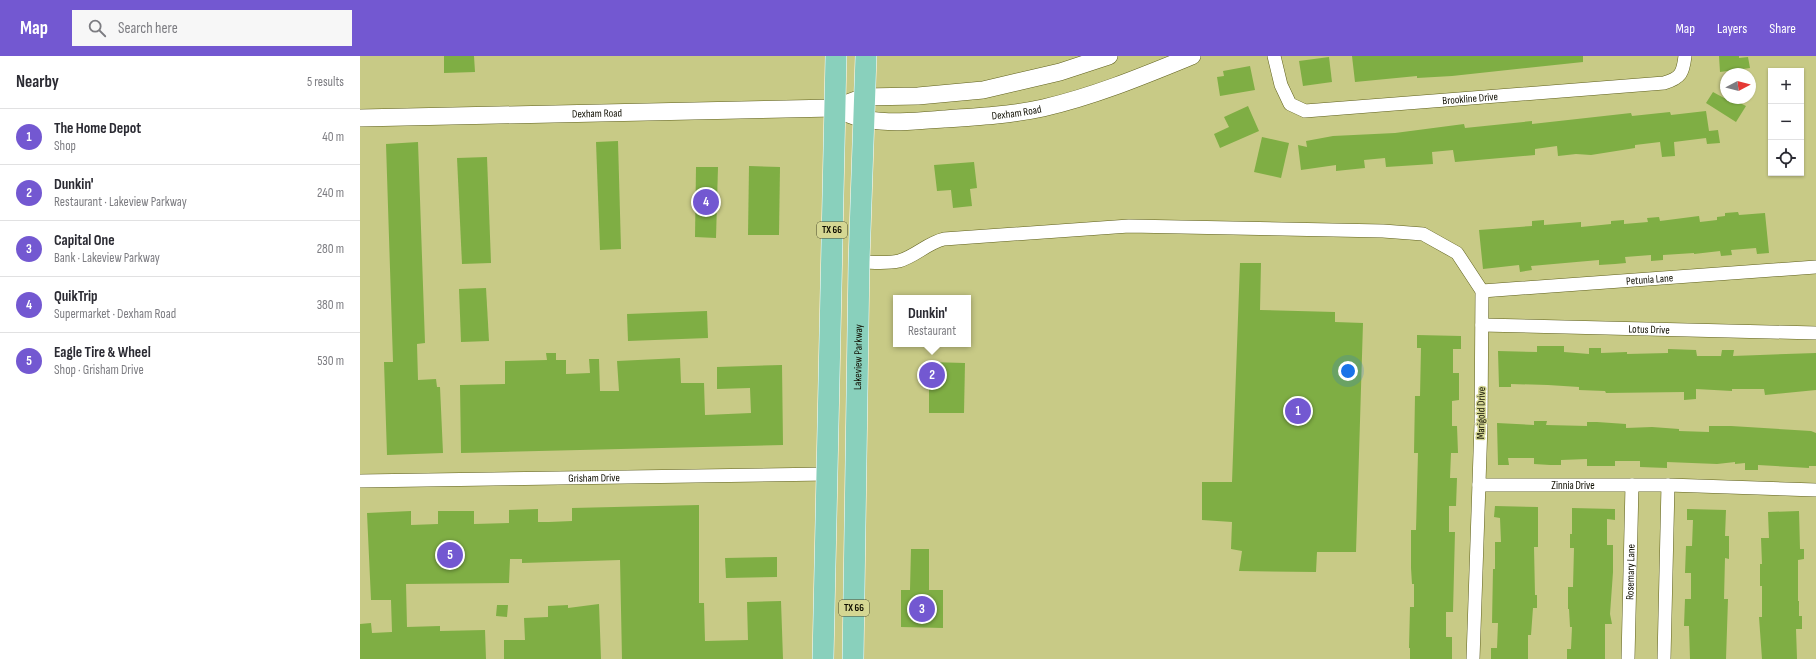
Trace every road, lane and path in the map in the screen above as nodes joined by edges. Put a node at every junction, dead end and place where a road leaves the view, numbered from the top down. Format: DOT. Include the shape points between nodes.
graph roads {
  1 [pos="836,56"];
  2 [pos="866,56"];
  3 [pos="1109,56"];
  4 [pos="1192,56"];
  5 [pos="1274,56"];
  6 [pos="1685,56"];
  7 [pos="864,97"];
  8 [pos="834,108"];
  9 [pos="360,118"];
  10 [pos="864,119"];
  11 [pos="859,262"];
  12 [pos="1816,267"];
  13 [pos="1482,291"];
  14 [pos="1482,325"];
  15 [pos="1816,333"];
  16 [pos="828,474"];
  17 [pos="855,475"];
  18 [pos="360,482"];
  19 [pos="1479,485"];
  20 [pos="1632,485"];
  21 [pos="1668,485"];
  22 [pos="1816,490"];
  23 [pos="857,653"];
  24 [pos="823,659"];
  25 [pos="1473,659"];
  26 [pos="1628,659"];
  27 [pos="1664,659"];
  1 -- 8 [label="main road, TX 66"];
  2 -- 7 [label="main road, Lakeview Parkway / TX 66"];
  3 -- 7 [label="street, Dexham Road" via="1060,72 983,90 918,96"];
  4 -- 10 [label="street, Dexham Road" via="1101,91 1043,108 977,117 884,122"];
  5 -- 6 [label="street, Brookline Drive" via="1281,85 1290,104 1305,111 1664,83 1676,80 1683,71"];
  7 -- 8 [label="street, Dexham Road"];
  7 -- 10 [label="main road, Lakeview Parkway / TX 66"];
  8 -- 9 [label="street, Dexham Road"];
  8 -- 10 [label="street, Dexham Road"];
  8 -- 16 [label="main road, TX 66"];
  10 -- 11 [label="main road, Lakeview Parkway / TX 66"];
  11 -- 13 [label="street" via="900,261 944,239 1129,226 1383,231 1423,234 1457,253"];
  11 -- 17 [label="main road, Lakeview Parkway / TX 66"];
  12 -- 13 [label="street, Petunia Lane"];
  13 -- 14 [label="street, Marigold Drive"];
  14 -- 15 [label="street, Lotus Drive"];
  14 -- 19 [label="street, Marigold Drive"];
  16 -- 17 [label="main road"];
  16 -- 18 [label="street, Grisham Drive"];
  16 -- 24 [label="main road, TX 66"];
  17 -- 23 [label="main road, Lakeview Parkway / TX 66"];
  19 -- 20 [label="street, Zinnia Drive"];
  19 -- 25 [label="street, Marigold Drive"];
  20 -- 21 [label="street, Zinnia Drive"];
  20 -- 26 [label="street, Rosemary Lane"];
  21 -- 22 [label="street, Zinnia Drive"];
  21 -- 27 [label="street"];
}
